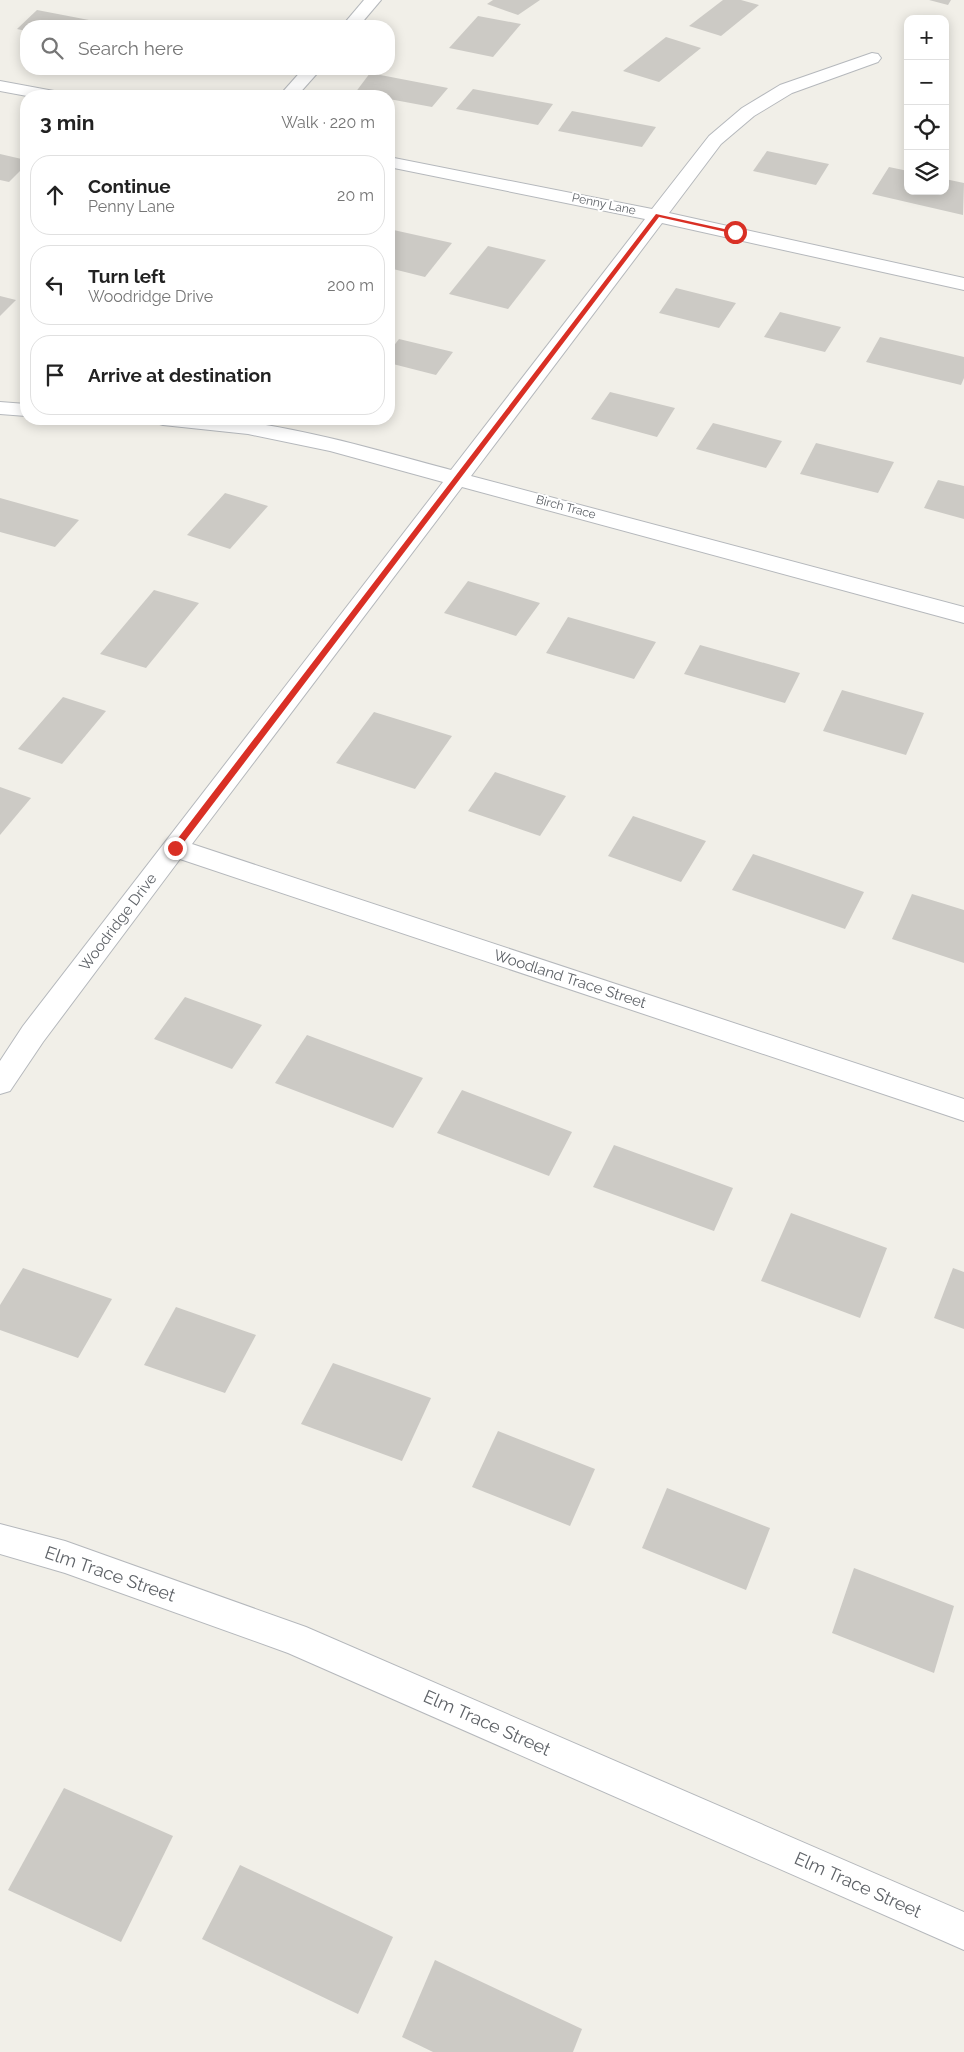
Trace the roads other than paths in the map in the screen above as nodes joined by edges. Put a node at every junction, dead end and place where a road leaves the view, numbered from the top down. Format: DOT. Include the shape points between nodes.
graph roads {
  1 [pos="372,0"];
  2 [pos="355,20"];
  3 [pos="872,58"];
  4 [pos="307,75"];
  5 [pos="0,86"];
  6 [pos="22,90"];
  7 [pos="293,90"];
  8 [pos="395,163"];
  9 [pos="658,216"];
  10 [pos="964,284"];
  11 [pos="0,408"];
  12 [pos="20,410"];
  13 [pos="220,425"];
  14 [pos="458,478"];
  15 [pos="964,615"];
  16 [pos="175,848"];
  17 [pos="0,1083"];
  18 [pos="964,1110"];
  19 [pos="0,1539"];
  20 [pos="964,1931"];
  1 -- 2 [label="street"];
  3 -- 9 [label="street, Woodridge Drive" via="786,89 748,112 715,140"];
  4 -- 7 [label="street"];
  5 -- 6 [label="street"];
  8 -- 9 [label="street, Penny Lane"];
  9 -- 10 [label="street, Penny Lane"];
  9 -- 14 [label="street, Woodridge Drive"];
  11 -- 12 [label="street"];
  13 -- 14 [label="street, Birch Trace" via="332,445"];
  14 -- 15 [label="street, Birch Trace"];
  14 -- 16 [label="street, Woodridge Drive"];
  16 -- 17 [label="street, Woodridge Drive" via="33,1034"];
  16 -- 18 [label="street, Woodland Trace Street"];
  19 -- 20 [label="street, Elm Trace Street" via="65,1556 294,1639"];
}
